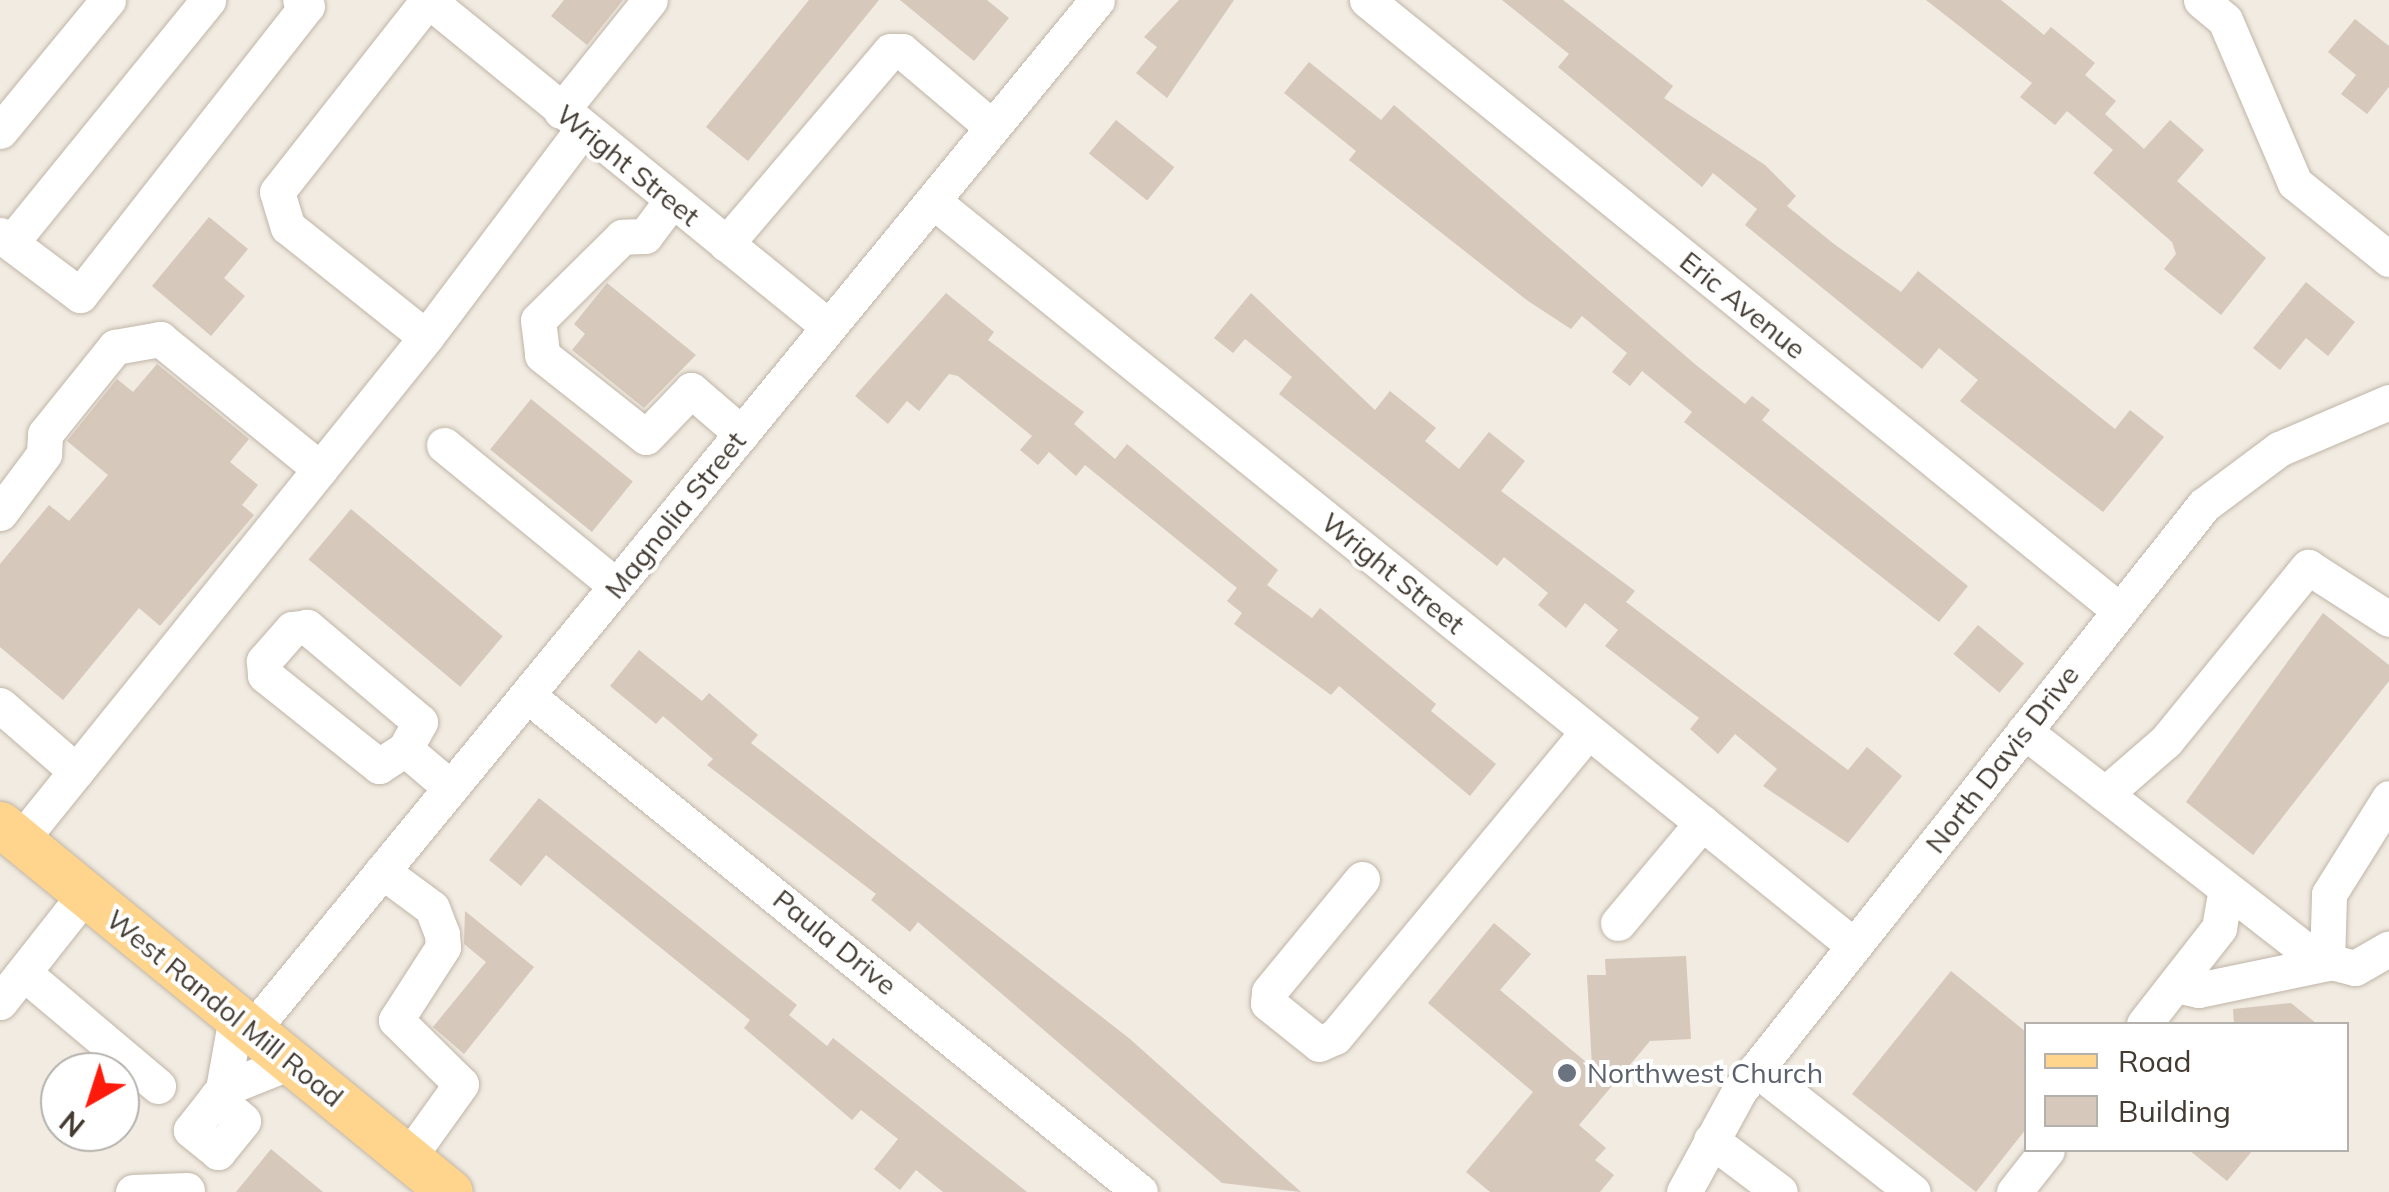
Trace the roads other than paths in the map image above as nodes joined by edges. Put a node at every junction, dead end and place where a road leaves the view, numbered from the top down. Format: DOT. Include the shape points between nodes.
graph roads {
  1 [pos="108,0"];
  2 [pos="208,0"];
  3 [pos="300,0"];
  4 [pos="428,0"];
  5 [pos="650,0"];
  6 [pos="1097,0"];
  7 [pos="1367,0"];
  8 [pos="2201,0"];
  9 [pos="572,120"];
  10 [pos="992,127"];
  11 [pos="0,132"];
  12 [pos="672,200"];
  13 [pos="932,201"];
  14 [pos="7,237"];
  15 [pos="726,244"];
  16 [pos="2389,260"];
  17 [pos="829,326"];
  18 [pos="426,337"];
  19 [pos="2389,402"];
  20 [pos="742,434"];
  21 [pos="444,444"];
  22 [pos="320,469"];
  23 [pos="0,513"];
  24 [pos="616,586"];
  25 [pos="2119,610"];
  26 [pos="2389,619"];
  27 [pos="527,695"];
  28 [pos="0,705"];
  29 [pos="1588,731"];
  30 [pos="2024,731"];
  31 [pos="405,749"];
  32 [pos="76,771"];
  33 [pos="451,788"];
  34 [pos="2105,794"];
  35 [pos="2389,798"];
  36 [pos="1702,823"];
  37 [pos="10,833"];
  38 [pos="382,871"];
  39 [pos="1362,878"];
  40 [pos="2226,889"];
  41 [pos="85,894"];
  42 [pos="1618,922"];
  43 [pos="1853,945"];
  44 [pos="2389,948"];
  45 [pos="2327,964"];
  46 [pos="25,974"];
  47 [pos="2175,985"];
  48 [pos="0,1002"];
  49 [pos="2146,1022"];
  50 [pos="244,1024"];
  51 [pos="290,1062"];
  52 [pos="1756,1069"];
  53 [pos="158,1086"];
  54 [pos="220,1093"];
  55 [pos="1711,1140"];
  56 [pos="2046,1152"];
  57 [pos="408,1158"];
  58 [pos="188,1191"];
  59 [pos="133,1192"];
  60 [pos="450,1192"];
  61 [pos="1140,1192"];
  62 [pos="1684,1192"];
  63 [pos="1780,1192"];
  64 [pos="1914,1192"];
  65 [pos="2014,1192"];
  1 -- 11 [label="street"];
  2 -- 14 [label="street"];
  3 -- 14 [label="street" via="307,6 80,294"];
  4 -- 9 [label="street, Wright Street"];
  4 -- 18 [label="street" via="277,192 288,227"];
  5 -- 9 [label="street"];
  6 -- 10 [label="street, Magnolia Street"];
  7 -- 25 [label="street, Eric Avenue"];
  8 -- 16 [label="street" via="2225,20 2295,183"];
  9 -- 12 [label="street, Wright Street"];
  9 -- 18 [label="street"];
  10 -- 13 [label="street, Magnolia Street"];
  10 -- 15 [label="street" via="902,51 890,52"];
  12 -- 15 [label="street, Wright Street"];
  12 -- 20 [label="street" via="645,236 622,237 538,320 542,355 646,437 690,390"];
  13 -- 17 [label="street, Magnolia Street"];
  13 -- 29 [label="street, Wright Street"];
  15 -- 17 [label="street, Wright Street"];
  17 -- 20 [label="street, Magnolia Street"];
  18 -- 22 [label="street"];
  19 -- 25 [label="street, North Davis Drive" via="2279,449 2204,506"];
  20 -- 24 [label="street, Magnolia Street"];
  21 -- 24 [label="street"];
  22 -- 23 [label="street" via="160,339 116,347 45,434 44,454"];
  22 -- 32 [label="street"];
  24 -- 27 [label="street, Magnolia Street"];
  25 -- 30 [label="street, North Davis Drive"];
  26 -- 34 [label="street" via="2308,568 2166,741"];
  27 -- 33 [label="street, Magnolia Street"];
  27 -- 61 [label="street, Paula Drive"];
  28 -- 32 [label="street"];
  29 -- 36 [label="street, Wright Street"];
  29 -- 39 [label="street" via="1336,1037 1319,1044 1268,1002 1270,992"];
  30 -- 34 [label="street"];
  30 -- 43 [label="street, North Davis Drive"];
  31 -- 33 [label="street"];
  32 -- 37 [label="street"];
  33 -- 38 [label="street, Magnolia Street"];
  34 -- 40 [label="street"];
  35 -- 45 [label="street" via="2329,894"];
  36 -- 42 [label="street"];
  36 -- 43 [label="street, Wright Street"];
  37 -- 41 [label="main road, West Randol Mill Road"];
  38 -- 50 [label="street, Magnolia Street"];
  38 -- 57 [label="street" via="432,908 442,934 443,947 396,1020 461,1084"];
  40 -- 45 [label="street"];
  40 -- 47 [label="street" via="2219,928"];
  41 -- 46 [label="street"];
  41 -- 50 [label="main road, West Randol Mill Road"];
  43 -- 52 [label="street, North Davis Drive"];
  44 -- 45 [label="street" via="2370,964"];
  45 -- 47 [label="street" via="2198,990"];
  46 -- 48 [label="street"];
  46 -- 53 [label="street"];
  47 -- 49 [label="street"];
  50 -- 51 [label="main road, West Randol Mill Road"];
  50 -- 54 [label="street"];
  51 -- 54 [label="street"];
  51 -- 57 [label="main road, West Randol Mill Road"];
  52 -- 55 [label="street, North Davis Drive"];
  52 -- 64 [label="street"];
  54 -- 58 [label="street" via="191,1130 218,1152"];
  55 -- 62 [label="street, North Davis Drive"];
  55 -- 63 [label="street"];
  56 -- 65 [label="street"];
  57 -- 60 [label="main road, West Randol Mill Road"];
  58 -- 59 [label="street"];
}
